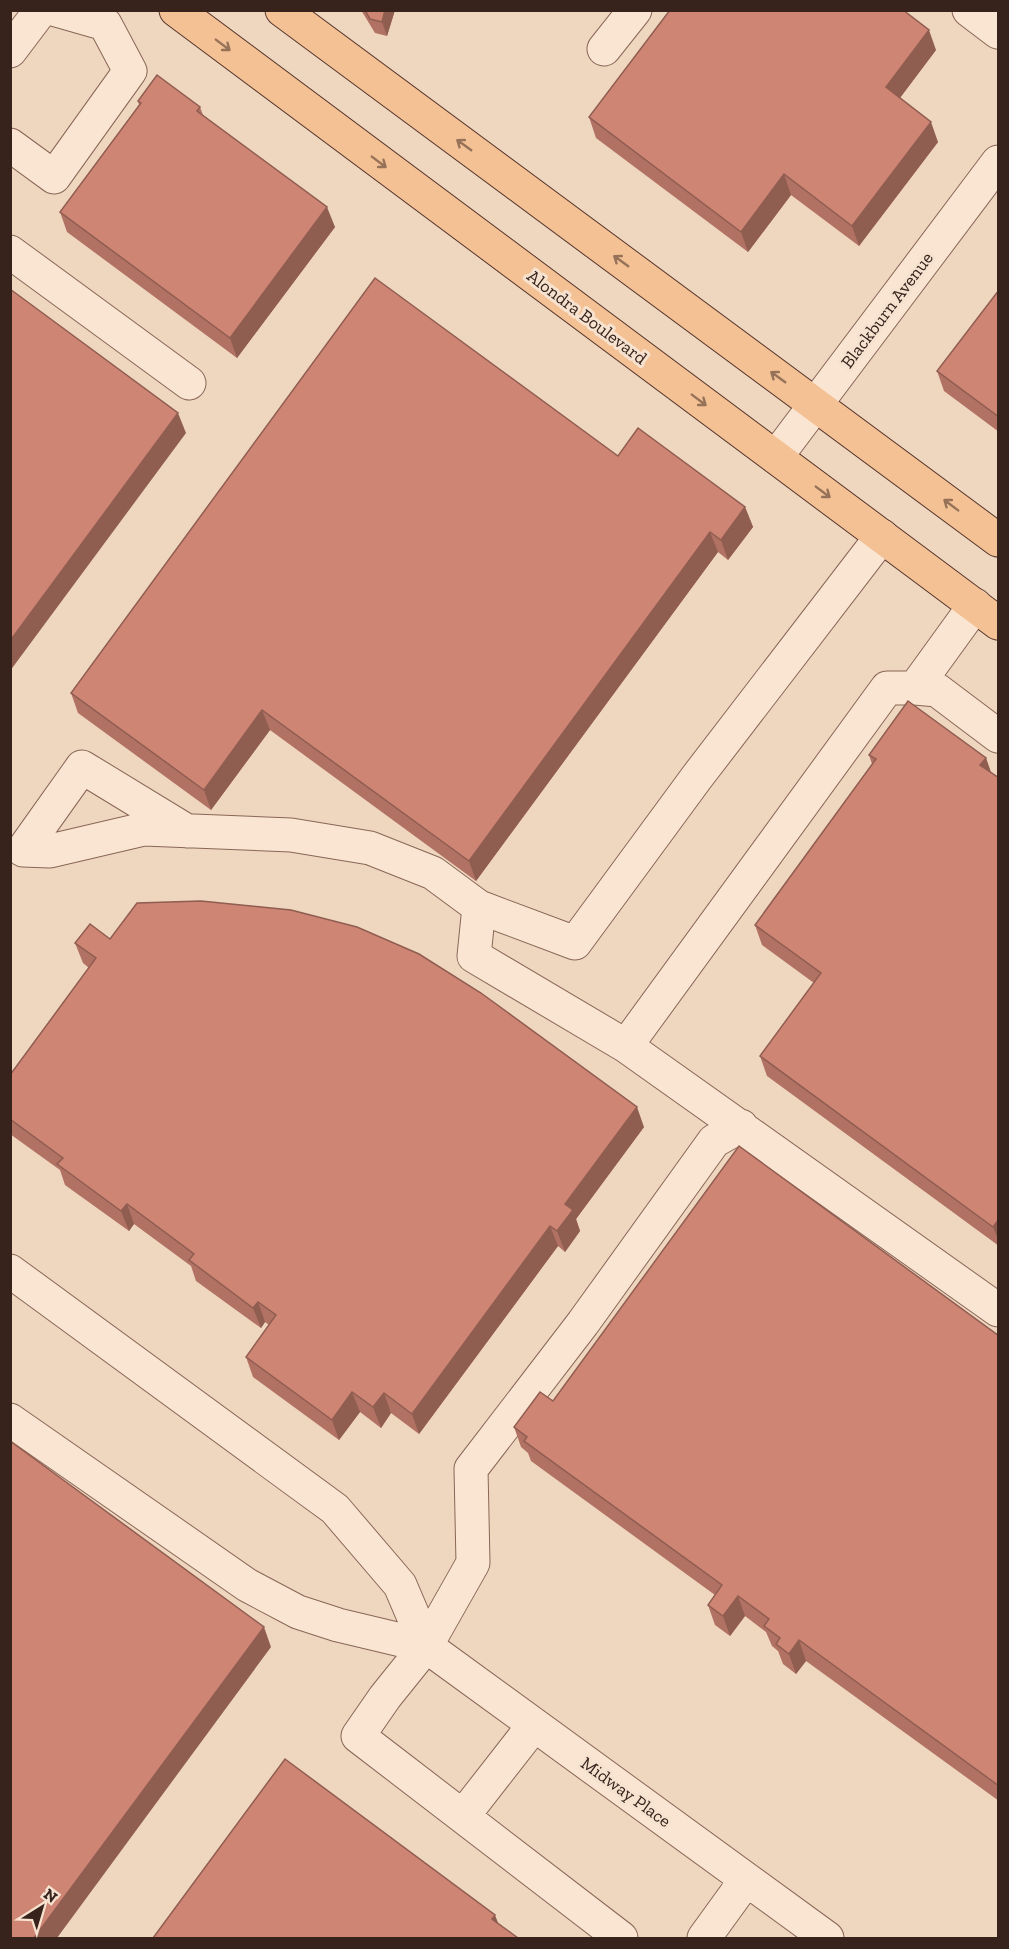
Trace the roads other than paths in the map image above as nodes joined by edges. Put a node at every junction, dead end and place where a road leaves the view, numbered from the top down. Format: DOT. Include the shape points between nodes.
graph roads {
  1 [pos="41,10"];
  2 [pos="56,10"];
  3 [pos="176,10"];
  4 [pos="282,10"];
  5 [pos="635,10"];
  6 [pos="969,10"];
  7 [pos="110,17"];
  8 [pos="999,32"];
  9 [pos="604,49"];
  10 [pos="10,51"];
  11 [pos="10,145"];
  12 [pos="997,166"];
  13 [pos="10,252"];
  14 [pos="189,383"];
  15 [pos="816,405"];
  16 [pos="776,457"];
  17 [pos="882,536"];
  18 [pos="999,540"];
  19 [pos="987,614"];
  20 [pos="915,688"];
  21 [pos="999,736"];
  22 [pos="187,831"];
  23 [pos="479,907"];
  24 [pos="626,1046"];
  25 [pos="741,1126"];
  26 [pos="10,1271"];
  27 [pos="999,1310"];
  28 [pos="10,1420"];
  29 [pos="426,1646"];
  30 [pos="534,1725"];
  31 [pos="463,1816"];
  32 [pos="746,1880"];
  33 [pos="621,1938"];
  34 [pos="704,1938"];
  35 [pos="827,1938"];
  1 -- 10 [label="street"];
  2 -- 7 [label="street"];
  3 -- 16 [label="main road, Alondra Boulevard, one-way"];
  15 -- 4 [label="main road, one-way"];
  5 -- 9 [label="street"];
  6 -- 8 [label="street"];
  7 -- 11 [label="street" via="130,70 54,177"];
  12 -- 15 [label="street, Blackburn Avenue"];
  13 -- 14 [label="street"];
  15 -- 16 [label="street, Blackburn Avenue"];
  18 -- 15 [label="main road, one-way"];
  16 -- 17 [label="main road, Alondra Boulevard, one-way"];
  17 -- 19 [label="main road, Alondra Boulevard"];
  17 -- 23 [label="street" via="575,943"];
  19 -- 20 [label="street"];
  20 -- 21 [label="street" via="937,690"];
  20 -- 24 [label="street" via="887,688"];
  22 -- 23 [label="street" via="291,834 370,848 433,873"];
  23 -- 24 [label="street" via="474,956"];
  24 -- 25 [label="street"];
  25 -- 27 [label="street"];
  25 -- 29 [label="street" via="714,1140 583,1323 471,1469 473,1563"];
  26 -- 29 [label="street" via="335,1509 400,1586"];
  28 -- 29 [label="street" via="247,1585 298,1612"];
  29 -- 30 [label="street, Midway Place"];
  29 -- 31 [label="street" via="358,1736"];
  30 -- 31 [label="street"];
  30 -- 32 [label="street, Midway Place"];
  31 -- 33 [label="street"];
  32 -- 34 [label="street"];
  32 -- 35 [label="street, Midway Place"];
}
